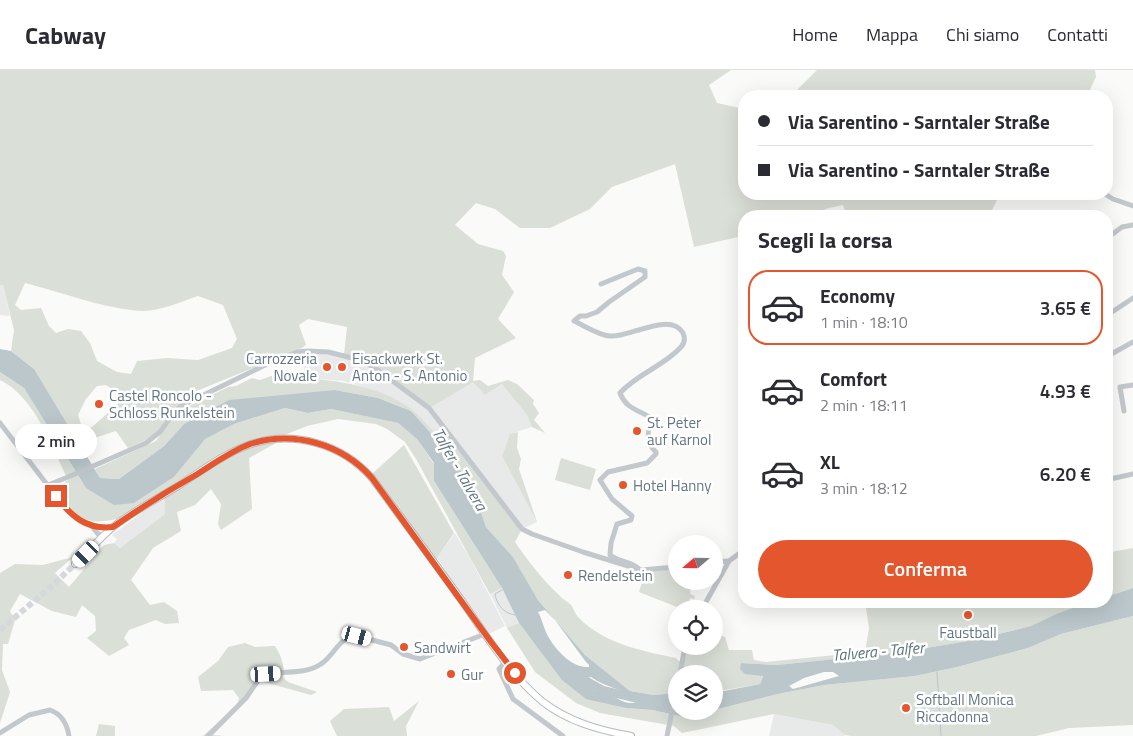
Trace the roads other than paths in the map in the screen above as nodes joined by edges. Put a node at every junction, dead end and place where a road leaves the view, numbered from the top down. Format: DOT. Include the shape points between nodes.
graph roads {
  1 [pos="1113,199"];
  2 [pos="1133,206"];
  3 [pos="1133,225"];
  4 [pos="1113,233"];
  5 [pos="601,284"];
  6 [pos="1133,298"];
  7 [pos="1113,311"];
  8 [pos="1133,342"];
  9 [pos="1113,353"];
  10 [pos="1133,385"];
  11 [pos="1124,410"];
  12 [pos="0,424"];
  13 [pos="1133,474"];
  14 [pos="1113,478"];
  15 [pos="48,484"];
  16 [pos="91,525"];
  17 [pos="102,526"];
  18 [pos="113,527"];
  19 [pos="101,535"];
  20 [pos="738,554"];
  21 [pos="723,561"];
  22 [pos="729,561"];
  23 [pos="75,564"];
  24 [pos="668,568"];
  25 [pos="641,570"];
  26 [pos="707,600"];
  27 [pos="485,634"];
  28 [pos="506,661"];
  29 [pos="670,720"];
  30 [pos="0,733"];
  31 [pos="69,736"];
  32 [pos="208,736"];
  33 [pos="563,736"];
  34 [pos="631,736"];
  35 [pos="667,736"];
  1 -- 2 [label="street"];
  3 -- 4 [label="street"];
  5 -- 25 [label="street" via="638,269 646,273 645,277 596,312 574,321 609,336 662,324 676,327 684,336 683,346 620,394 631,409 651,418 649,440 656,454 647,463 608,472 600,480 612,499 632,516 630,520 617,524 610,555 635,564"];
  6 -- 7 [label="street"];
  8 -- 9 [label="street"];
  10 -- 11 [label="street" via="1120,387"];
  12 -- 15 [label="street"];
  13 -- 14 [label="street"];
  15 -- 16 [label="street" via="65,508 78,520"];
  15 -- 25 [label="street" via="153,438 181,406 263,366 297,352 328,352 375,368 429,408 520,527 532,534"];
  16 -- 17 [label="street"];
  16 -- 19 [label="street"];
  17 -- 18 [label="street"];
  17 -- 19 [label="street"];
  18 -- 19 [label="main road"];
  18 -- 27 [label="main road" via="225,456 250,444 287,438 307,440 350,458 372,478"];
  19 -- 23 [label="main road"];
  20 -- 22 [label="street"];
  21 -- 22 [label="street"];
  22 -- 26 [label="street"];
  24 -- 25 [label="street"];
  27 -- 28 [label="main road"];
  27 -- 32 [label="street" via="420,659 403,654 391,645 351,636 317,666 261,676 246,698"];
  28 -- 33 [label="street" via="499,669 513,699"];
  28 -- 34 [label="main road" via="525,685 568,718 590,727"];
  29 -- 35 [label="street"];
  30 -- 31 [label="street" via="29,715 50,710 61,716"];
}
